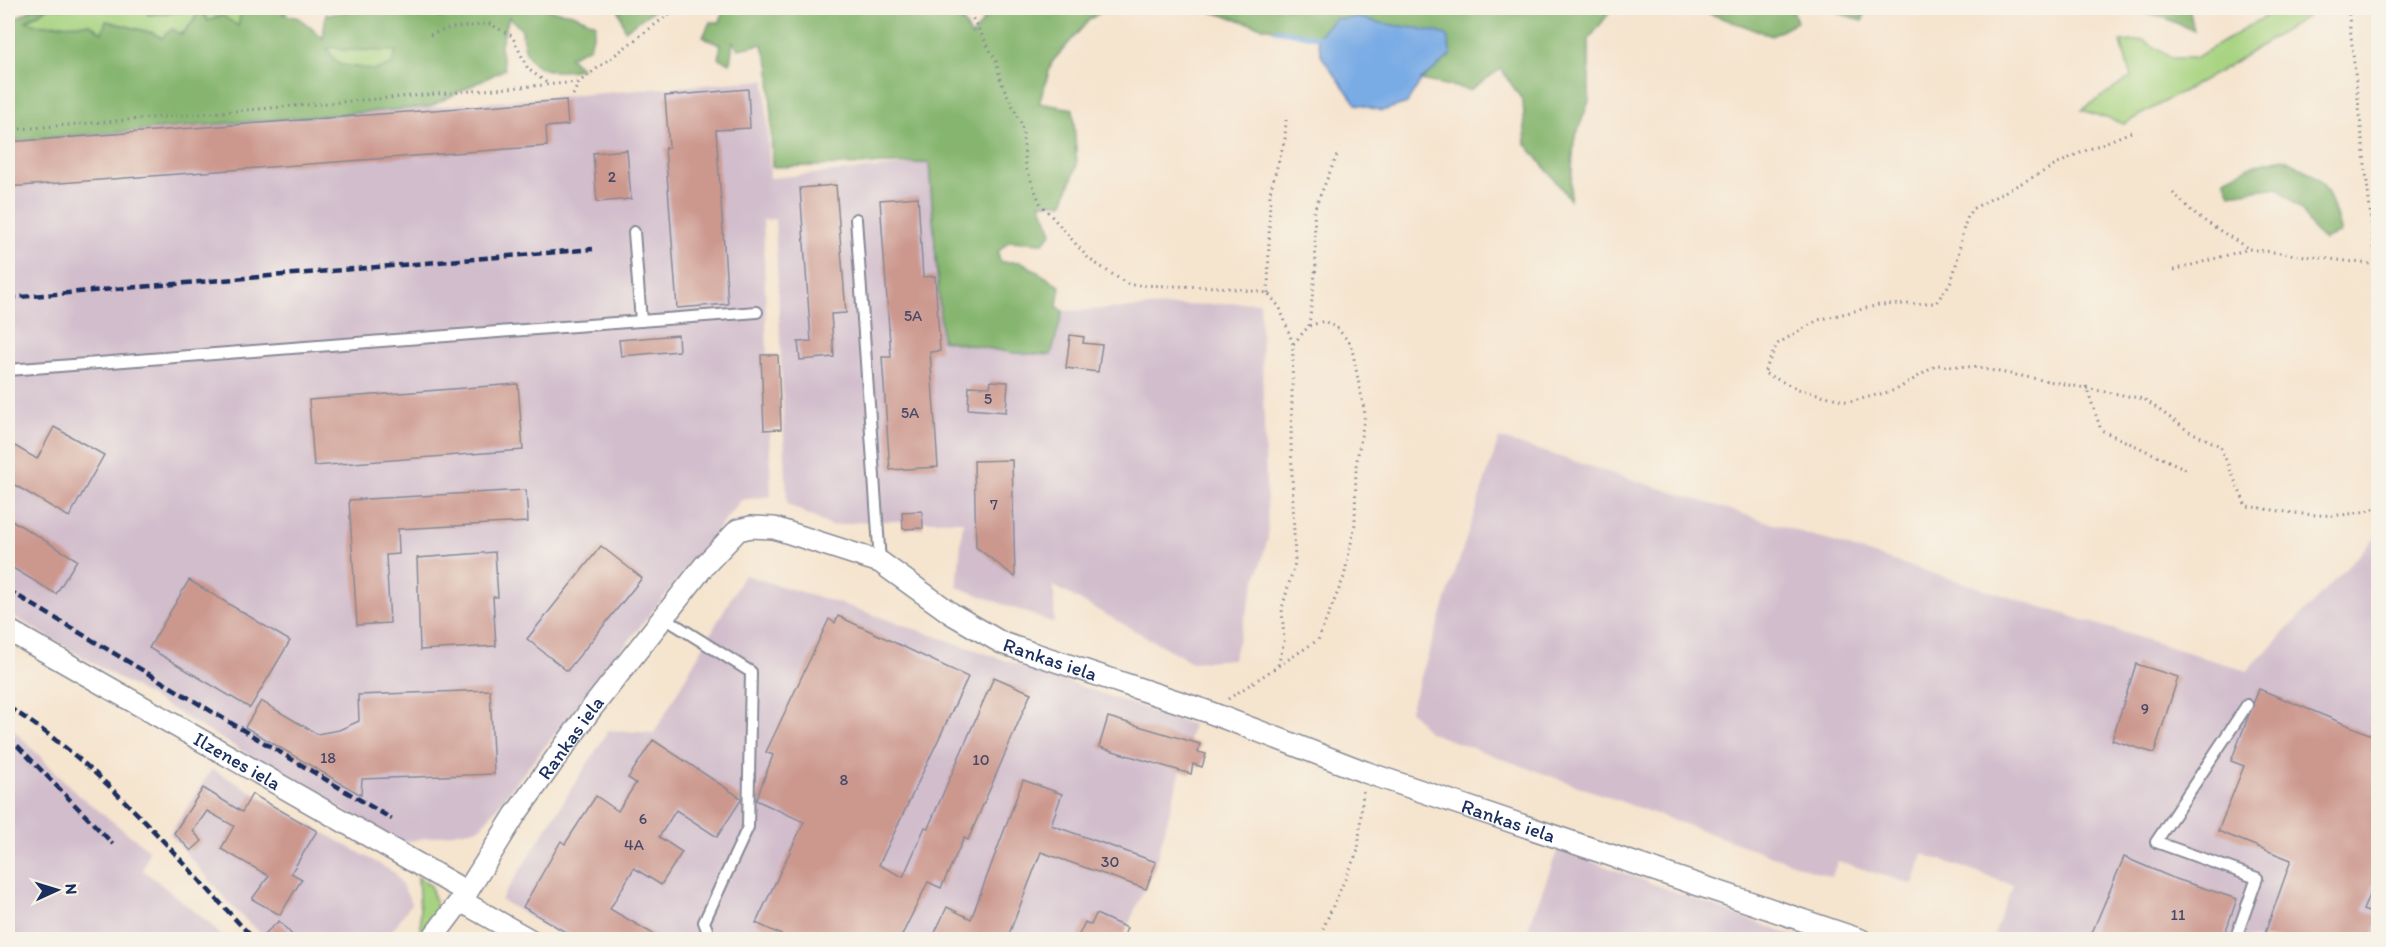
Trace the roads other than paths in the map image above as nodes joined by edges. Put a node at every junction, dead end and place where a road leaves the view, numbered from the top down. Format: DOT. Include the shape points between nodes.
graph roads {
  1 [pos="856,219"];
  2 [pos="634,231"];
  3 [pos="757,312"];
  4 [pos="641,321"];
  5 [pos="8,370"];
  6 [pos="880,562"];
  7 [pos="663,617"];
  8 [pos="8,630"];
  9 [pos="2247,705"];
  10 [pos="464,896"];
  11 [pos="431,939"];
  12 [pos="530,939"];
  13 [pos="711,939"];
  14 [pos="1861,939"];
  15 [pos="2235,939"];
  1 -- 6 [label="lane"];
  2 -- 4 [label="lane"];
  3 -- 4 [label="lane"];
  4 -- 5 [label="lane"];
  6 -- 7 [label="street, Rankas iela" via="774,528 738,530"];
  6 -- 14 [label="street, Rankas iela" via="952,614 1002,643 1206,711 1365,772"];
  7 -- 10 [label="street, Rankas iela" via="515,815"];
  7 -- 13 [label="lane" via="751,672 748,827 704,922"];
  8 -- 10 [label="street, Ilzenes iela"];
  9 -- 15 [label="lane" via="2156,842 2257,878"];
  10 -- 11 [label="street, Rankas iela"];
  10 -- 12 [label="street, Ilzenes iela"];
}
